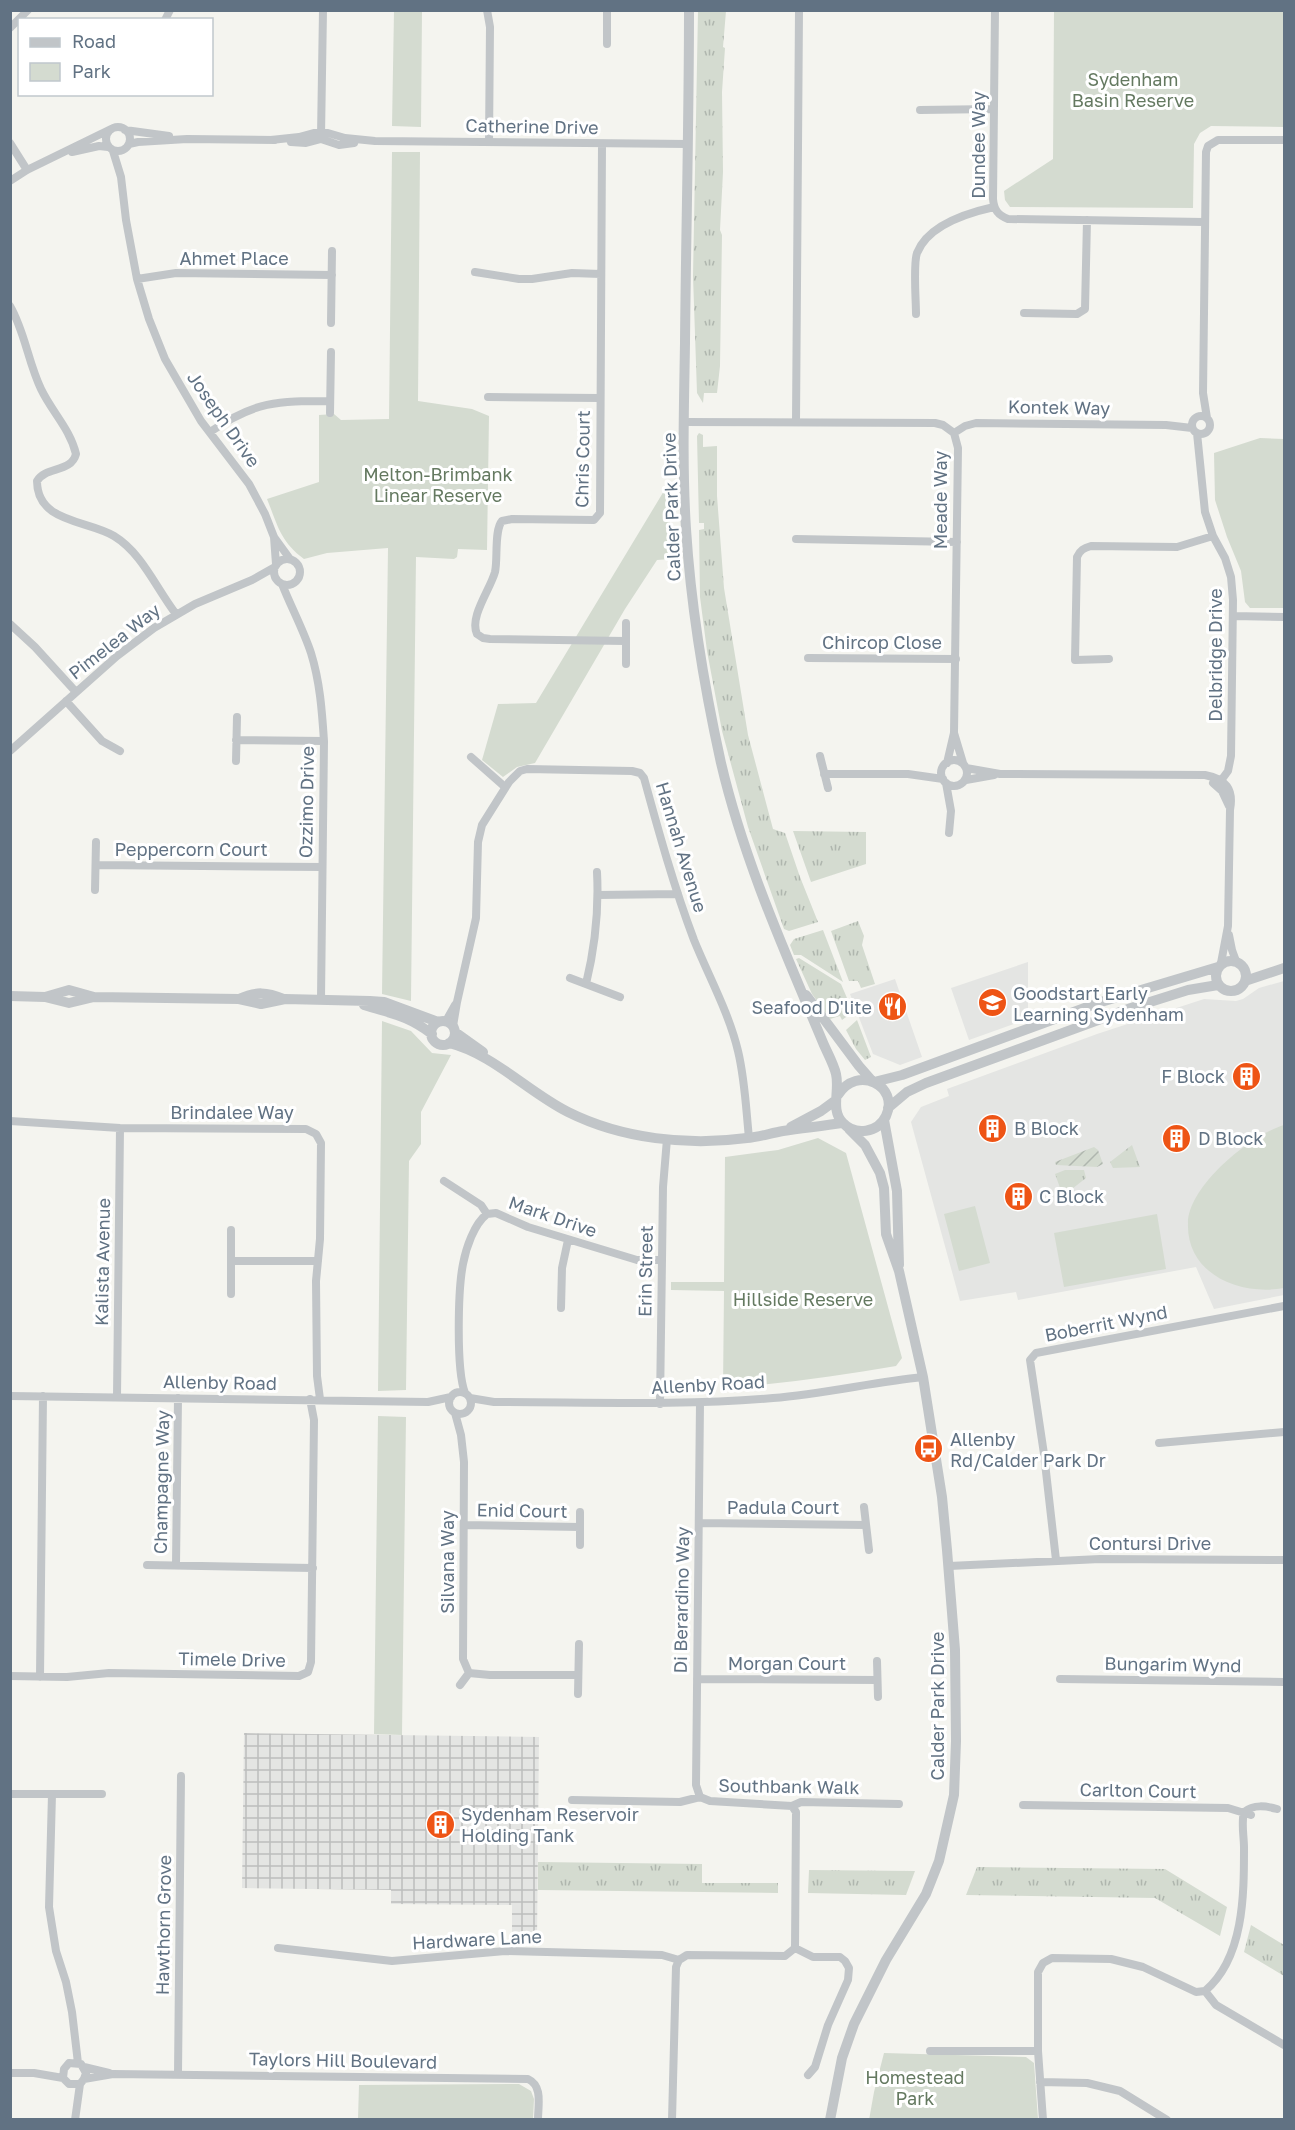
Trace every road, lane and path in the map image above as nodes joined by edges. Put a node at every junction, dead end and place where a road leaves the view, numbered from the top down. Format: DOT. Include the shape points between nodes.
graph roads {
  1 [pos="322,10"];
  2 [pos="487,10"];
  3 [pos="608,10"];
  4 [pos="799,10"];
  5 [pos="995,10"];
  6 [pos="690,13"];
  7 [pos="608,44"];
  8 [pos="994,109"];
  9 [pos="920,110"];
  10 [pos="111,129"];
  11 [pos="125,130"];
  12 [pos="321,135"];
  13 [pos="187,139"];
  14 [pos="1284,140"];
  15 [pos="489,142"];
  16 [pos="10,143"];
  17 [pos="602,144"];
  18 [pos="688,144"];
  19 [pos="126,147"];
  20 [pos="111,149"];
  21 [pos="54,156"];
  22 [pos="27,170"];
  23 [pos="121,177"];
  24 [pos="10,181"];
  25 [pos="994,207"];
  26 [pos="1088,220"];
  27 [pos="1204,222"];
  28 [pos="332,251"];
  29 [pos="475,272"];
  30 [pos="601,274"];
  31 [pos="332,275"];
  32 [pos="136,279"];
  33 [pos="10,306"];
  34 [pos="916,314"];
  35 [pos="1024,314"];
  36 [pos="331,323"];
  37 [pos="331,352"];
  38 [pos="488,397"];
  39 [pos="600,398"];
  40 [pos="330,401"];
  41 [pos="330,412"];
  42 [pos="684,422"];
  43 [pos="796,422"];
  44 [pos="1198,423"];
  45 [pos="210,432"];
  46 [pos="954,433"];
  47 [pos="1201,460"];
  48 [pos="1213,536"];
  49 [pos="274,537"];
  50 [pos="796,539"];
  51 [pos="957,542"];
  52 [pos="290,559"];
  53 [pos="276,566"];
  54 [pos="252,580"];
  55 [pos="279,581"];
  56 [pos="295,582"];
  57 [pos="295,610"];
  58 [pos="174,615"];
  59 [pos="1233,616"];
  60 [pos="1284,617"];
  61 [pos="626,622"];
  62 [pos="10,624"];
  63 [pos="625,640"];
  64 [pos="808,658"];
  65 [pos="956,659"];
  66 [pos="1109,659"];
  67 [pos="626,663"];
  68 [pos="76,692"];
  69 [pos="66,701"];
  70 [pos="237,717"];
  71 [pos="954,733"];
  72 [pos="236,740"];
  73 [pos="324,741"];
  74 [pos="10,751"];
  75 [pos="120,751"];
  76 [pos="820,756"];
  77 [pos="471,757"];
  78 [pos="236,761"];
  79 [pos="945,765"];
  80 [pos="964,766"];
  81 [pos="824,774"];
  82 [pos="908,774"];
  83 [pos="1000,774"];
  84 [pos="944,781"];
  85 [pos="963,782"];
  86 [pos="1219,783"];
  87 [pos="505,787"];
  88 [pos="828,788"];
  89 [pos="951,811"];
  90 [pos="949,833"];
  91 [pos="96,842"];
  92 [pos="96,865"];
  93 [pos="322,867"];
  94 [pos="597,873"];
  95 [pos="95,890"];
  96 [pos="678,894"];
  97 [pos="598,895"];
  98 [pos="1228,926"];
  99 [pos="1236,962"];
  100 [pos="1220,965"];
  101 [pos="1284,967"];
  102 [pos="1245,975"];
  103 [pos="570,978"];
  104 [pos="795,980"];
  105 [pos="586,984"];
  106 [pos="1218,985"];
  107 [pos="10,996"];
  108 [pos="620,997"];
  109 [pos="321,999"];
  110 [pos="347,1000"];
  111 [pos="1049,1021"];
  112 [pos="448,1025"];
  113 [pos="432,1034"];
  114 [pos="1054,1036"];
  115 [pos="449,1043"];
  116 [pos="966,1052"];
  117 [pos="971,1066"];
  118 [pos="503,1071"];
  119 [pos="873,1082"];
  120 [pos="837,1097"];
  121 [pos="888,1108"];
  122 [pos="884,1120"];
  123 [pos="10,1121"];
  124 [pos="844,1125"];
  125 [pos="120,1128"];
  126 [pos="783,1131"];
  127 [pos="753,1137"];
  128 [pos="667,1139"];
  129 [pos="444,1181"];
  130 [pos="487,1214"];
  131 [pos="231,1230"];
  132 [pos="568,1240"];
  133 [pos="662,1260"];
  134 [pos="231,1261"];
  135 [pos="318,1261"];
  136 [pos="899,1271"];
  137 [pos="231,1294"];
  138 [pos="1284,1306"];
  139 [pos="561,1308"];
  140 [pos="922,1373"];
  141 [pos="461,1395"];
  142 [pos="10,1396"];
  143 [pos="43,1396"];
  144 [pos="117,1397"];
  145 [pos="178,1398"];
  146 [pos="315,1399"];
  147 [pos="428,1402"];
  148 [pos="494,1402"];
  149 [pos="700,1403"];
  150 [pos="660,1404"];
  151 [pos="453,1410"];
  152 [pos="468,1410"];
  153 [pos="1284,1432"];
  154 [pos="461,1436"];
  155 [pos="1159,1443"];
  156 [pos="864,1507"];
  157 [pos="580,1512"];
  158 [pos="699,1523"];
  159 [pos="464,1525"];
  160 [pos="866,1525"];
  161 [pos="580,1527"];
  162 [pos="579,1545"];
  163 [pos="869,1550"];
  164 [pos="1056,1560"];
  165 [pos="1284,1560"];
  166 [pos="147,1564"];
  167 [pos="176,1565"];
  168 [pos="313,1568"];
  169 [pos="949,1569"];
  170 [pos="579,1644"];
  171 [pos="877,1661"];
  172 [pos="469,1673"];
  173 [pos="578,1674"];
  174 [pos="10,1676"];
  175 [pos="40,1677"];
  176 [pos="697,1679"];
  177 [pos="1060,1679"];
  178 [pos="877,1680"];
  179 [pos="1284,1682"];
  180 [pos="460,1685"];
  181 [pos="578,1694"];
  182 [pos="878,1697"];
  183 [pos="182,1776"];
  184 [pos="10,1794"];
  185 [pos="52,1794"];
  186 [pos="102,1794"];
  187 [pos="699,1797"];
  188 [pos="572,1800"];
  189 [pos="899,1804"];
  190 [pos="1023,1805"];
  191 [pos="792,1806"];
  192 [pos="1281,1809"];
  193 [pos="1248,1814"];
  194 [pos="278,1948"];
  195 [pos="795,1948"];
  196 [pos="679,1960"];
  197 [pos="1204,1991"];
  198 [pos="1284,2045"];
  199 [pos="930,2051"];
  200 [pos="1038,2051"];
  201 [pos="71,2071"];
  202 [pos="10,2073"];
  203 [pos="113,2074"];
  204 [pos="178,2074"];
  205 [pos="808,2075"];
  206 [pos="82,2082"];
  207 [pos="1040,2082"];
  208 [pos="75,2115"];
  209 [pos="538,2120"];
  210 [pos="672,2120"];
  211 [pos="830,2120"];
  212 [pos="1043,2120"];
  213 [pos="1167,2120"];
  1 -- 12 [label="street"];
  2 -- 15 [label="street"];
  3 -- 7 [label="street"];
  4 -- 43 [label="street"];
  5 -- 8 [label="street, Dundee Way"];
  6 -- 18 [label="street, Calder Park Drive"];
  8 -- 9 [label="street"];
  8 -- 25 [label="street, Dundee Way"];
  10 -- 11 [label="street"];
  10 -- 20 [label="street" via="105,139"];
  10 -- 21 [label="street"];
  11 -- 13 [label="street, Catherine Drive"];
  11 -- 19 [label="street" via="130,136"];
  12 -- 13 [label="street, Catherine Drive" via="306,143"];
  12 -- 15 [label="street, Catherine Drive" via="339,145 375,141"];
  13 -- 19 [label="street, Catherine Drive" via="138,142"];
  14 -- 27 [label="street, Delbridge Drive" via="1218,140 1208,146"];
  15 -- 17 [label="street, Catherine Drive"];
  16 -- 22 [label="street"];
  17 -- 18 [label="street, Catherine Drive"];
  17 -- 30 [label="street, Chris Court"];
  18 -- 42 [label="street, Calder Park Drive"];
  19 -- 20 [label="street"];
  19 -- 23 [label="street, Joseph Drive"];
  20 -- 21 [label="street" via="99,146"];
  20 -- 23 [label="street, Joseph Drive"];
  21 -- 22 [label="street"];
  22 -- 24 [label="street"];
  23 -- 32 [label="street, Joseph Drive"];
  25 -- 26 [label="street, Dundee Way" via="1008,219"];
  25 -- 34 [label="street" via="940,226 928,237 916,254"];
  26 -- 27 [label="street, Dundee Way"];
  26 -- 35 [label="street" via="1085,309 1077,314"];
  27 -- 44 [label="street, Delbridge Drive" via="1203,393"];
  28 -- 31 [label="street"];
  29 -- 30 [label="street" via="519,279"];
  30 -- 39 [label="street, Chris Court"];
  31 -- 32 [label="street, Ahmet Place" via="176,273"];
  31 -- 36 [label="street"];
  32 -- 45 [label="street, Joseph Drive" via="165,359"];
  33 -- 58 [label="street" via="20,323 40,388 65,426 76,454 68,465 42,474 37,481 38,492 60,517 104,531 128,547"];
  37 -- 40 [label="street"];
  38 -- 39 [label="street"];
  39 -- 63 [label="street, Chris Court" via="600,513 594,520 502,521 498,528 496,570 474,623 477,634 490,639"];
  40 -- 41 [label="street"];
  40 -- 45 [label="street" via="275,402 252,407"];
  42 -- 43 [label="street, Meade Way"];
  42 -- 104 [label="street, Calder Park Drive" via="689,566 709,701 740,833"];
  43 -- 46 [label="street, Meade Way" via="935,423"];
  44 -- 46 [label="street, Kontek Way" via="975,423"];
  44 -- 47 [label="street, Delbridge Drive"];
  44 -- 47 [label="street, Delbridge Drive" via="1209,423"];
  45 -- 49 [label="street, Joseph Drive" via="249,484"];
  46 -- 51 [label="street, Meade Way" via="958,448"];
  47 -- 48 [label="street, Delbridge Drive" via="1203,501"];
  48 -- 59 [label="street, Delbridge Drive" via="1231,577"];
  48 -- 66 [label="street" via="1178,547 1091,546 1079,551 1075,660"];
  49 -- 52 [label="street, Joseph Drive"];
  49 -- 53 [label="street, Joseph Drive"];
  50 -- 51 [label="street"];
  51 -- 65 [label="street, Meade Way"];
  52 -- 53 [label="street" via="282,559"];
  52 -- 56 [label="street" via="300,567"];
  53 -- 54 [label="street, Pimelea Way"];
  53 -- 55 [label="street"];
  54 -- 55 [label="street, Pimelea Way"];
  54 -- 58 [label="street, Pimelea Way"];
  55 -- 56 [label="street"];
  55 -- 57 [label="street, Ozzimo Drive"];
  56 -- 57 [label="street, Ozzimo Drive"];
  57 -- 73 [label="street, Ozzimo Drive" via="317,676"];
  58 -- 68 [label="street, Pimelea Way"];
  59 -- 60 [label="street"];
  59 -- 86 [label="street, Delbridge Drive" via="1231,756 1228,771"];
  61 -- 63 [label="street"];
  62 -- 68 [label="street"];
  63 -- 67 [label="street"];
  64 -- 65 [label="street, Chircop Close"];
  65 -- 71 [label="street, Meade Way"];
  68 -- 69 [label="street, Pimelea Way"];
  69 -- 74 [label="street, Pimelea Way"];
  69 -- 75 [label="street" via="102,741"];
  70 -- 72 [label="street"];
  71 -- 79 [label="street, Meade Way"];
  71 -- 80 [label="street, Meade Way"];
  72 -- 73 [label="street"];
  72 -- 78 [label="street"];
  73 -- 93 [label="street, Ozzimo Drive"];
  76 -- 81 [label="street"];
  77 -- 87 [label="street"];
  79 -- 80 [label="street" via="955,760"];
  79 -- 82 [label="street"];
  79 -- 84 [label="street"];
  80 -- 83 [label="street"];
  80 -- 85 [label="street"];
  81 -- 82 [label="street"];
  81 -- 88 [label="street"];
  82 -- 84 [label="street"];
  83 -- 85 [label="street"];
  83 -- 86 [label="street" via="1196,776"];
  84 -- 85 [label="street" via="953,786"];
  84 -- 89 [label="street"];
  85 -- 89 [label="street"];
  86 -- 98 [label="street" via="1230,810"];
  87 -- 96 [label="street, Hannah Avenue" via="520,771 527,770 640,773"];
  87 -- 112 [label="street, Hannah Avenue" via="482,825 476,918"];
  89 -- 90 [label="street"];
  91 -- 92 [label="street, Peppercorn Court"];
  92 -- 93 [label="street, Peppercorn Court"];
  92 -- 95 [label="street, Peppercorn Court"];
  93 -- 109 [label="street, Ozzimo Drive"];
  94 -- 97 [label="street"];
  96 -- 97 [label="street"];
  96 -- 127 [label="street, Hannah Avenue" via="730,1023"];
  97 -- 105 [label="street"];
  98 -- 99 [label="street"];
  98 -- 100 [label="street"];
  99 -- 100 [label="street"];
  99 -- 102 [label="street"];
  100 -- 106 [label="street" via="1215,976"];
  100 -- 111 [label="street"];
  101 -- 102 [label="street"];
  102 -- 106 [label="street" via="1240,988 1231,992"];
  103 -- 105 [label="street"];
  104 -- 119 [label="street, Calder Park Drive"];
  104 -- 120 [label="street, Calder Park Drive" via="836,1074"];
  105 -- 108 [label="street"];
  106 -- 114 [label="street" via="1188,990"];
  107 -- 109 [label="street" via="45,996 69,1003 94,997 239,999 261,1004"];
  109 -- 110 [label="street"];
  110 -- 112 [label="street" via="384,1002"];
  110 -- 113 [label="street" via="416,1022"];
  111 -- 114 [label="street"];
  111 -- 116 [label="street"];
  112 -- 113 [label="street" via="433,1027"];
  112 -- 115 [label="street" via="454,1038"];
  112 -- 118 [label="street"];
  113 -- 115 [label="street" via="439,1044"];
  114 -- 117 [label="street"];
  115 -- 118 [label="street" via="476,1053"];
  116 -- 117 [label="street"];
  116 -- 119 [label="street"];
  117 -- 121 [label="street" via="914,1087"];
  118 -- 128 [label="street" via="540,1098 570,1113 604,1127"];
  119 -- 120 [label="street" via="849,1083"];
  119 -- 121 [label="street" via="885,1093"];
  120 -- 124 [label="street" via="836,1112"];
  120 -- 126 [label="street" via="821,1111"];
  121 -- 122 [label="street"];
  122 -- 124 [label="street" via="862,1132"];
  122 -- 136 [label="street, Calder Park Drive" via="897,1191"];
  123 -- 125 [label="street, Brindalee Way"];
  124 -- 126 [label="street"];
  124 -- 136 [label="street, Calder Park Drive" via="865,1145 880,1173 886,1234"];
  125 -- 135 [label="street, Brindalee Way" via="313,1131 321,1143"];
  125 -- 144 [label="street, Kalista Avenue"];
  126 -- 127 [label="street"];
  127 -- 128 [label="street" via="721,1141"];
  128 -- 133 [label="street, Erin Street"];
  129 -- 130 [label="street, Mark Drive" via="481,1205"];
  130 -- 132 [label="street, Mark Drive"];
  130 -- 141 [label="street" via="473,1236 463,1265"];
  131 -- 134 [label="street"];
  132 -- 133 [label="street, Mark Drive" via="637,1260"];
  132 -- 139 [label="street" via="562,1268"];
  133 -- 150 [label="street, Erin Street"];
  134 -- 135 [label="street"];
  134 -- 137 [label="street"];
  135 -- 146 [label="street, Brindalee Way"];
  136 -- 140 [label="street, Calder Park Drive"];
  138 -- 164 [label="street, Boberrit Wynd" via="1036,1353 1030,1360"];
  140 -- 149 [label="street, Allenby Road" via="826,1392"];
  140 -- 169 [label="street, Calder Park Drive"];
  141 -- 147 [label="street, Allenby Road"];
  141 -- 148 [label="street, Allenby Road"];
  141 -- 151 [label="street"];
  141 -- 152 [label="street, Silvana Way"];
  142 -- 143 [label="street, Allenby Road"];
  143 -- 144 [label="street, Allenby Road"];
  143 -- 175 [label="street"];
  144 -- 145 [label="street, Allenby Road"];
  145 -- 146 [label="street, Allenby Road"];
  145 -- 167 [label="street, Champagne Way"];
  146 -- 147 [label="street, Allenby Road"];
  146 -- 168 [label="street, Timele Drive"];
  147 -- 151 [label="street, Allenby Road"];
  148 -- 150 [label="street, Allenby Road"];
  148 -- 152 [label="street, Allenby Road"];
  149 -- 150 [label="street, Allenby Road"];
  149 -- 158 [label="street, Di Berardino Way"];
  151 -- 152 [label="street, Allenby Road"];
  151 -- 154 [label="street, Silvana Way"];
  152 -- 154 [label="street, Silvana Way"];
  153 -- 155 [label="street"];
  154 -- 159 [label="street, Silvana Way"];
  156 -- 160 [label="street, Padula Court"];
  157 -- 161 [label="street, Enid Court"];
  158 -- 160 [label="street, Padula Court"];
  158 -- 176 [label="street, Di Berardino Way"];
  159 -- 161 [label="street, Enid Court"];
  159 -- 172 [label="street, Silvana Way" via="463,1659"];
  160 -- 163 [label="street, Padula Court"];
  161 -- 162 [label="street, Enid Court"];
  164 -- 165 [label="street, Contursi Drive"];
  164 -- 169 [label="street, Contursi Drive"];
  166 -- 167 [label="street"];
  167 -- 168 [label="street"];
  168 -- 175 [label="street, Timele Drive" via="311,1662 304,1675 109,1673"];
  169 -- 211 [label="street, Calder Park Drive" via="957,1727 954,1795 947,1829 926,1894 854,2024 842,2058"];
  170 -- 173 [label="street"];
  171 -- 178 [label="street"];
  172 -- 173 [label="street"];
  172 -- 180 [label="street"];
  173 -- 181 [label="street"];
  174 -- 175 [label="street, Timele Drive"];
  176 -- 178 [label="street, Morgan Court"];
  176 -- 187 [label="street, Di Berardino Way"];
  177 -- 179 [label="street, Bungarim Wynd"];
  178 -- 182 [label="street"];
  183 -- 204 [label="street, Hawthorn Grove"];
  184 -- 185 [label="street"];
  185 -- 186 [label="street"];
  185 -- 201 [label="street" via="50,1907 56,1951 72,2012"];
  187 -- 188 [label="street, Southbank Walk" via="680,1802"];
  187 -- 191 [label="street, Southbank Walk"];
  189 -- 191 [label="street, Southbank Walk" via="801,1802"];
  190 -- 193 [label="street, Carlton Court" via="1228,1808"];
  191 -- 195 [label="street" via="796,1812"];
  192 -- 193 [label="street"];
  193 -- 197 [label="street" via="1240,1924 1227,1959"];
  194 -- 196 [label="street, Hardware Lane" via="392,1960 505,1951 662,1955"];
  195 -- 196 [label="street, Hardware Lane" via="785,1956 687,1955"];
  195 -- 205 [label="street" via="813,1957 840,1958 849,1968 815,2067"];
  196 -- 210 [label="street" via="675,1967"];
  197 -- 198 [label="street" via="1216,2005"];
  197 -- 200 [label="street" via="1196,1992 1143,1967 1111,1959 1052,1958 1038,1972"];
  199 -- 200 [label="street"];
  200 -- 207 [label="street"];
  201 -- 202 [label="street, Taylors Hill Boulevard"];
  201 -- 203 [label="street, Taylors Hill Boulevard"];
  201 -- 206 [label="street, Taylors Hill Boulevard"];
  201 -- 206 [label="street" via="86,2073"];
  201 -- 208 [label="street"];
  203 -- 204 [label="street, Taylors Hill Boulevard"];
  203 -- 206 [label="street, Taylors Hill Boulevard"];
  204 -- 209 [label="street, Taylors Hill Boulevard" via="528,2079 538,2087"];
  206 -- 208 [label="street"];
  207 -- 212 [label="street"];
  207 -- 213 [label="street" via="1087,2083 1119,2091"];
}
